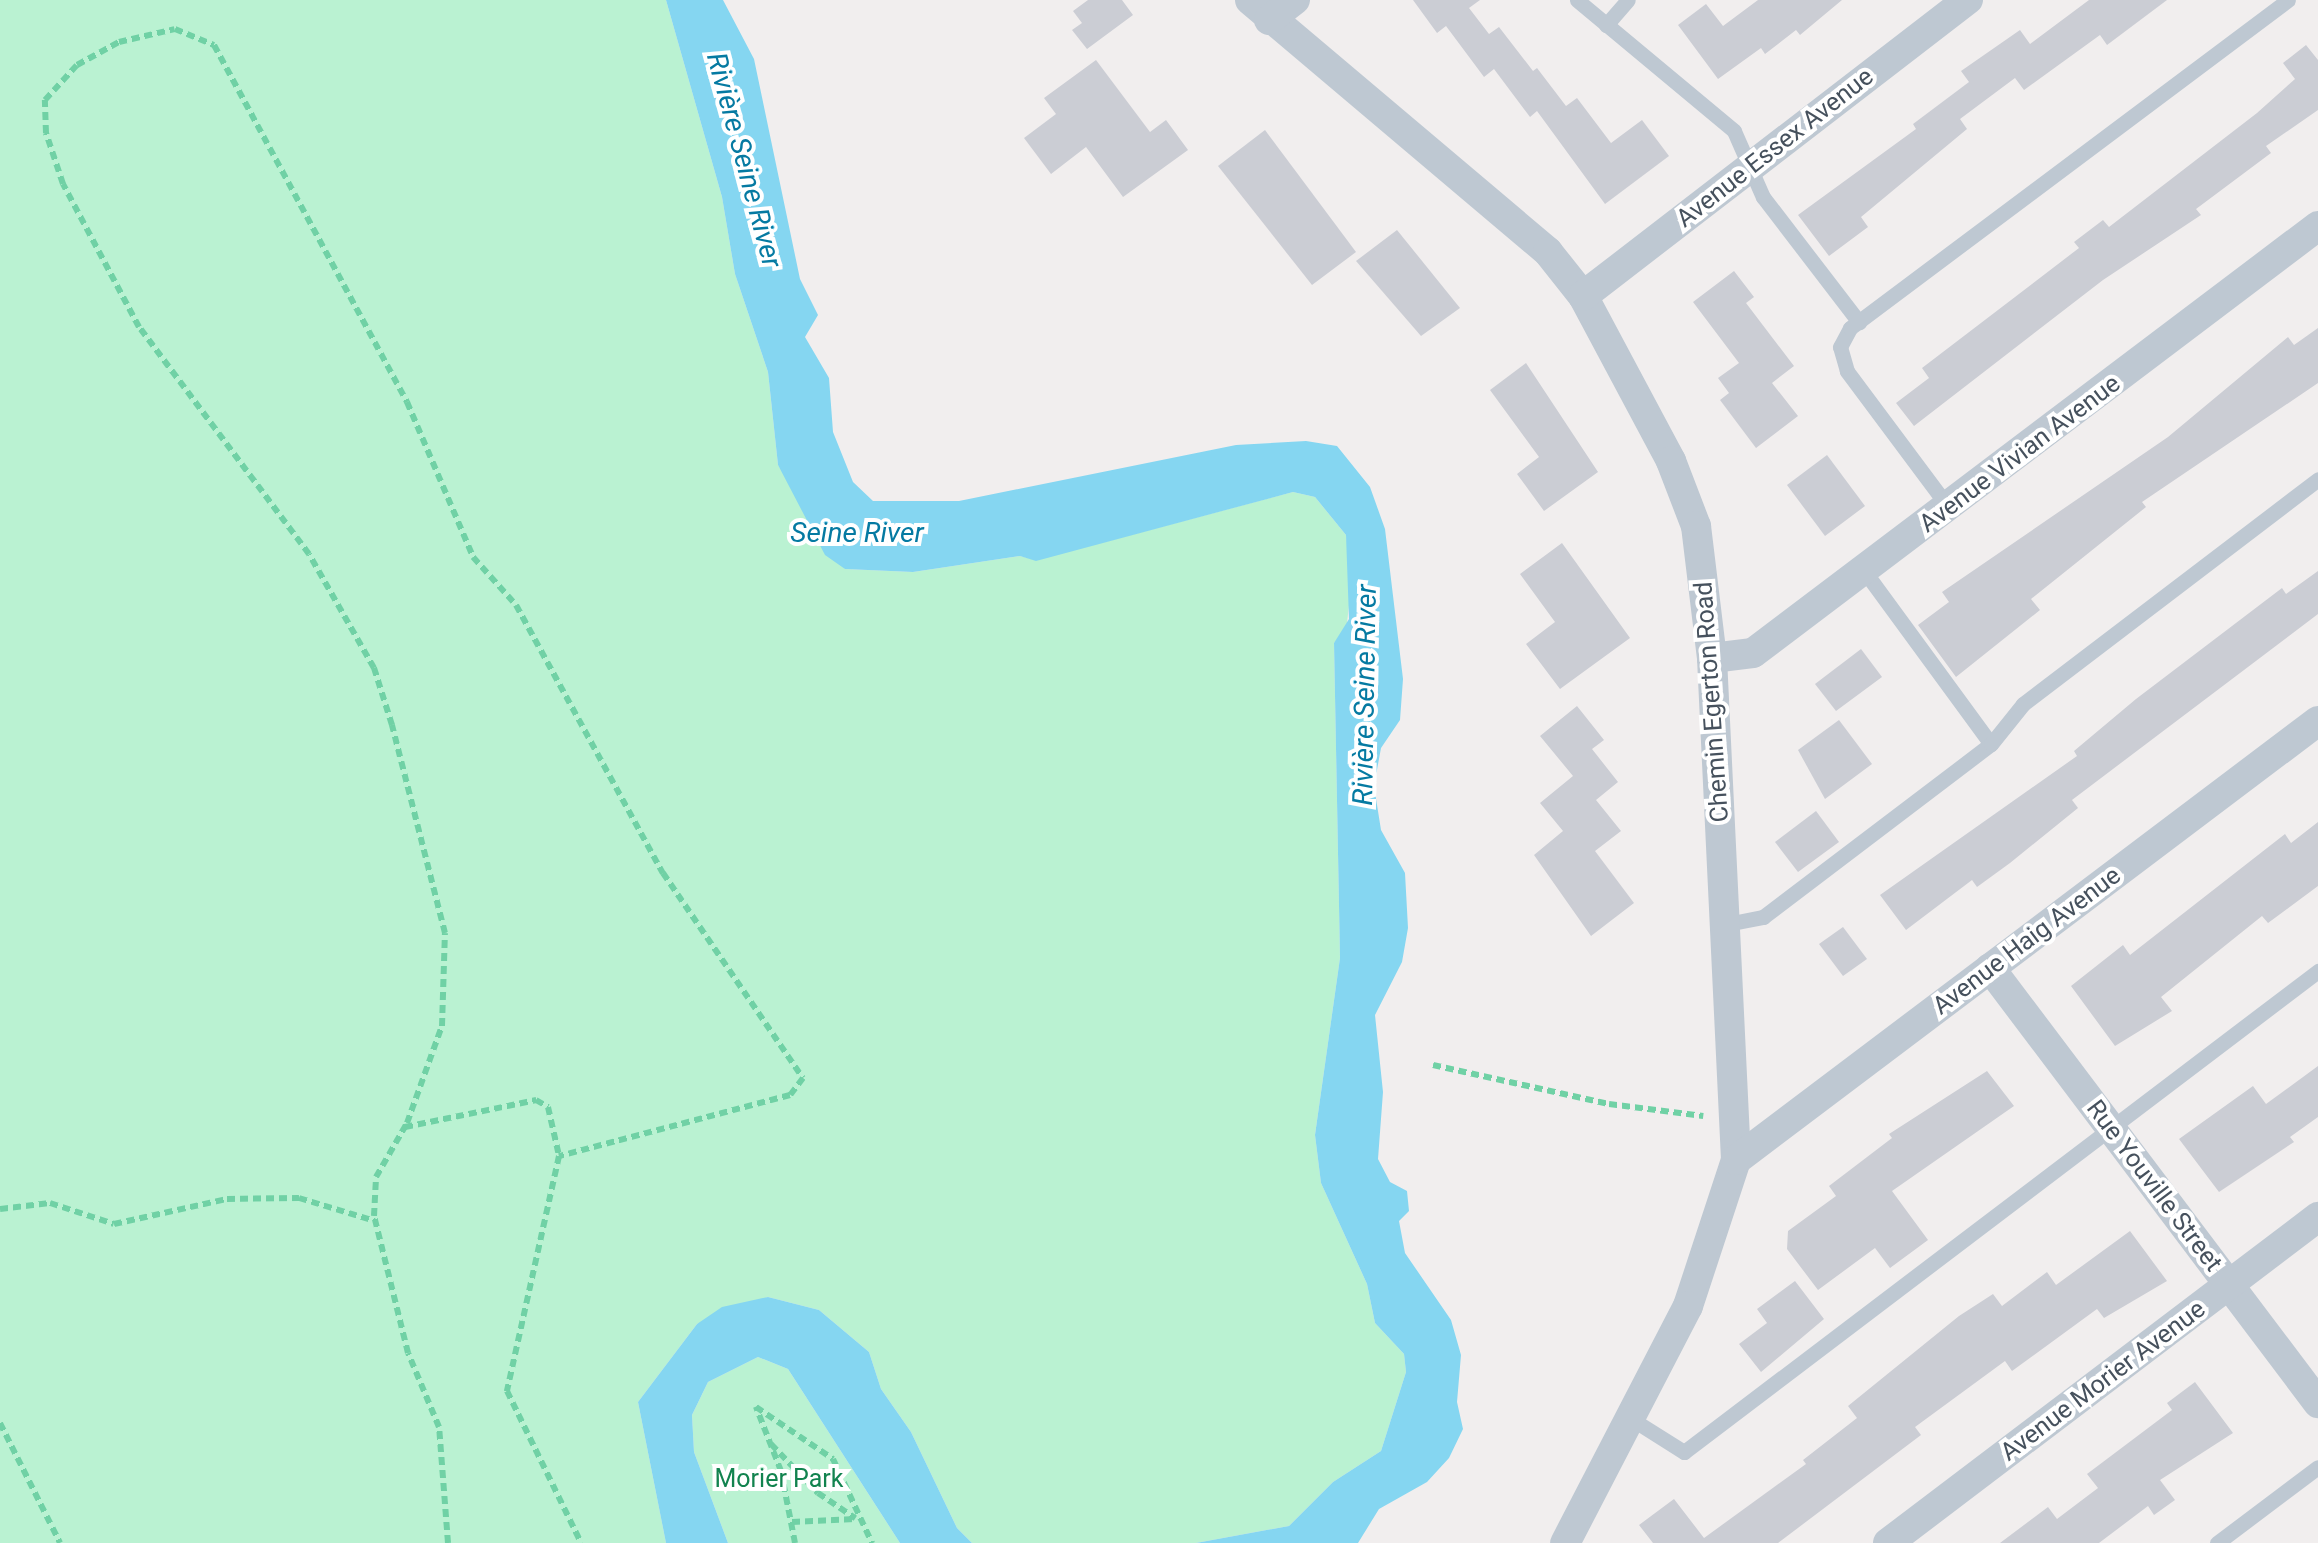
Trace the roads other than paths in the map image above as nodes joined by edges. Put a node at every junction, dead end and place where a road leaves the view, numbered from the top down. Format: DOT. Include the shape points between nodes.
graph roads {
  1 [pos="1294,0"];
  2 [pos="1577,0"];
  3 [pos="1628,0"];
  4 [pos="1968,0"];
  5 [pos="2288,0"];
  6 [pos="1260,10"];
  7 [pos="1606,24"];
  8 [pos="1751,165"];
  9 [pos="2318,226"];
  10 [pos="1583,296"];
  11 [pos="1859,322"];
  12 [pos="2318,479"];
  13 [pos="1949,508"];
  14 [pos="1864,572"];
  15 [pos="1712,658"];
  16 [pos="2318,721"];
  17 [pos="1990,744"];
  18 [pos="1727,924"];
  19 [pos="1990,968"];
  20 [pos="2318,971"];
  21 [pos="2112,1129"];
  22 [pos="1736,1160"];
  23 [pos="2318,1217"];
  24 [pos="2230,1286"];
  25 [pos="2318,1404"];
  26 [pos="1630,1418"];
  27 [pos="2318,1467"];
  28 [pos="1565,1543"];
  29 [pos="1888,1543"];
  30 [pos="2217,1543"];
  1 -- 6 [label="street"];
  2 -- 7 [label="lane"];
  3 -- 7 [label="lane"];
  4 -- 8 [label="street, Avenue Essex Avenue"];
  5 -- 11 [label="lane"];
  6 -- 10 [label="street, Chemin Egerton Road" via="1525,231"];
  7 -- 8 [label="lane" via="1734,131"];
  8 -- 10 [label="street, Avenue Essex Avenue"];
  8 -- 11 [label="lane" via="1763,198"];
  9 -- 13 [label="street, Avenue Vivian Avenue"];
  10 -- 15 [label="street, Chemin Egerton Road" via="1685,492"];
  11 -- 13 [label="lane" via="1840,347 1847,370"];
  12 -- 17 [label="lane" via="2022,704"];
  13 -- 14 [label="street, Avenue Vivian Avenue"];
  14 -- 15 [label="street, Avenue Vivian Avenue" via="1753,652"];
  14 -- 17 [label="lane"];
  15 -- 18 [label="street, Chemin Egerton Road"];
  16 -- 19 [label="street, Avenue Haig Avenue"];
  17 -- 18 [label="lane" via="1763,917"];
  18 -- 22 [label="street, Chemin Egerton Road"];
  19 -- 21 [label="street, Rue Youville Street"];
  19 -- 22 [label="street, Avenue Haig Avenue"];
  20 -- 21 [label="lane"];
  21 -- 24 [label="street, Rue Youville Street"];
  21 -- 26 [label="lane" via="1684,1452"];
  22 -- 26 [label="street, Chemin Egerton Road" via="1688,1306"];
  23 -- 24 [label="street, Avenue Morier Avenue"];
  24 -- 25 [label="street, Rue Youville Street"];
  24 -- 29 [label="street, Avenue Morier Avenue"];
  26 -- 28 [label="street, Chemin Egerton Road"];
  27 -- 30 [label="lane"];
}
